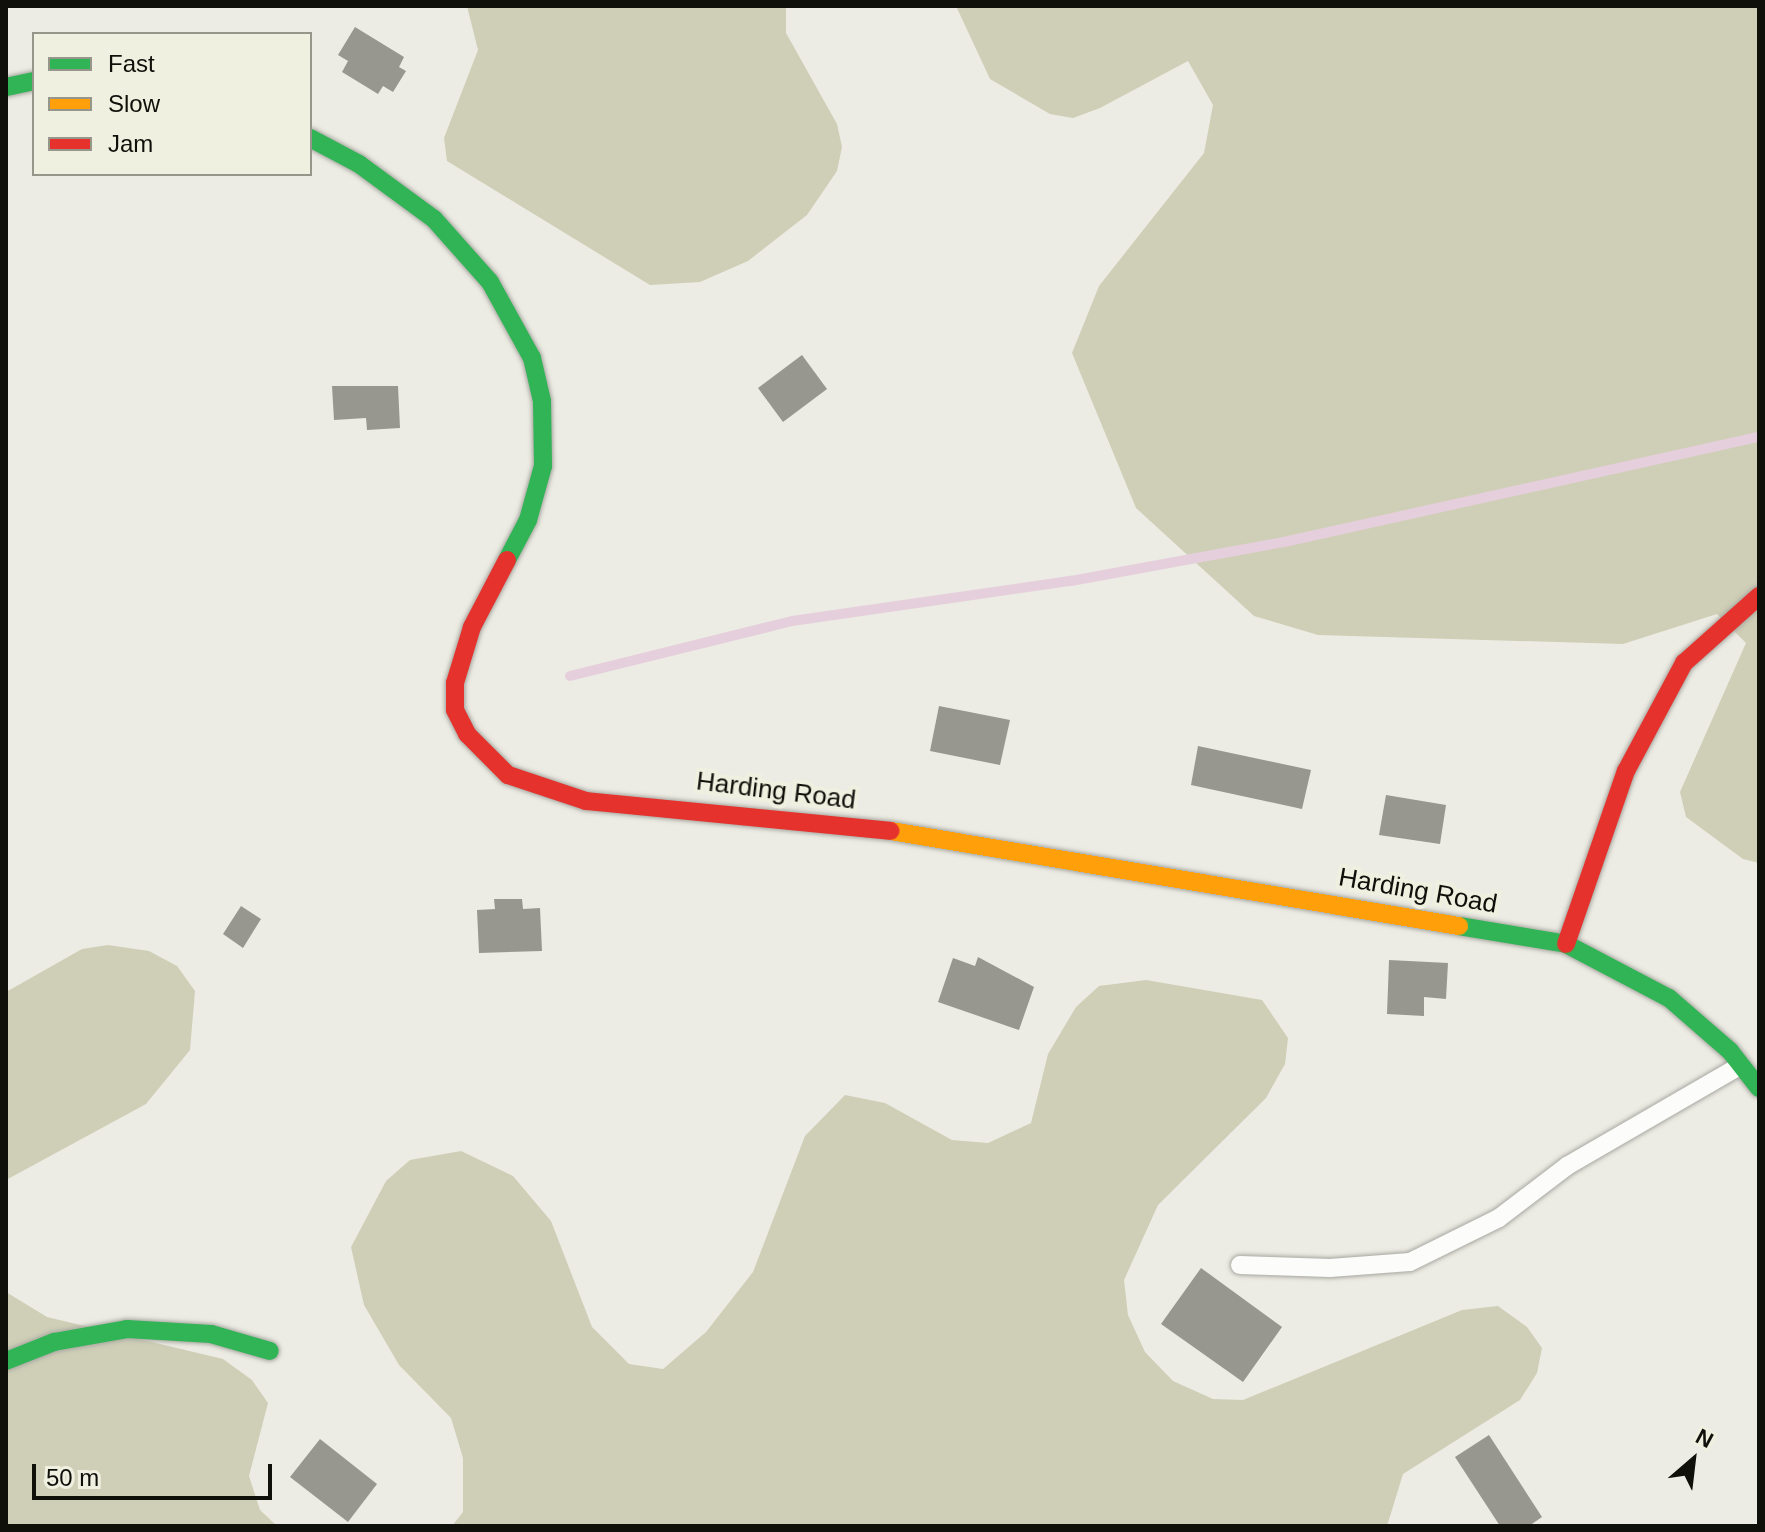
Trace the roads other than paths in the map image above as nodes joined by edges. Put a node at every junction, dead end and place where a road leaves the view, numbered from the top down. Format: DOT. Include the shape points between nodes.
graph roads {
  1 [pos="32,81"];
  2 [pos="6,87"];
  3 [pos="312,139"];
  4 [pos="1759,596"];
  5 [pos="1566,944"];
  6 [pos="1741,1065"];
  7 [pos="1759,1088"];
  8 [pos="1240,1265"];
  9 [pos="270,1351"];
  10 [pos="6,1361"];
  1 -- 2 [label="main road"];
  3 -- 5 [label="main road, Harding Road" via="373,172 434,219 490,282 532,358 542,401 543,466 528,520 472,627 455,683 455,710 467,734 508,775 586,801 824,820"];
  4 -- 5 [label="main road" via="1684,663 1626,771"];
  5 -- 6 [label="main road, Harding Road" via="1669,998"];
  6 -- 7 [label="main road, Harding Road"];
  6 -- 8 [label="lane" via="1567,1166 1499,1218 1410,1262 1330,1268"];
  9 -- 10 [label="main road" via="211,1334 127,1329 54,1342"];
}
